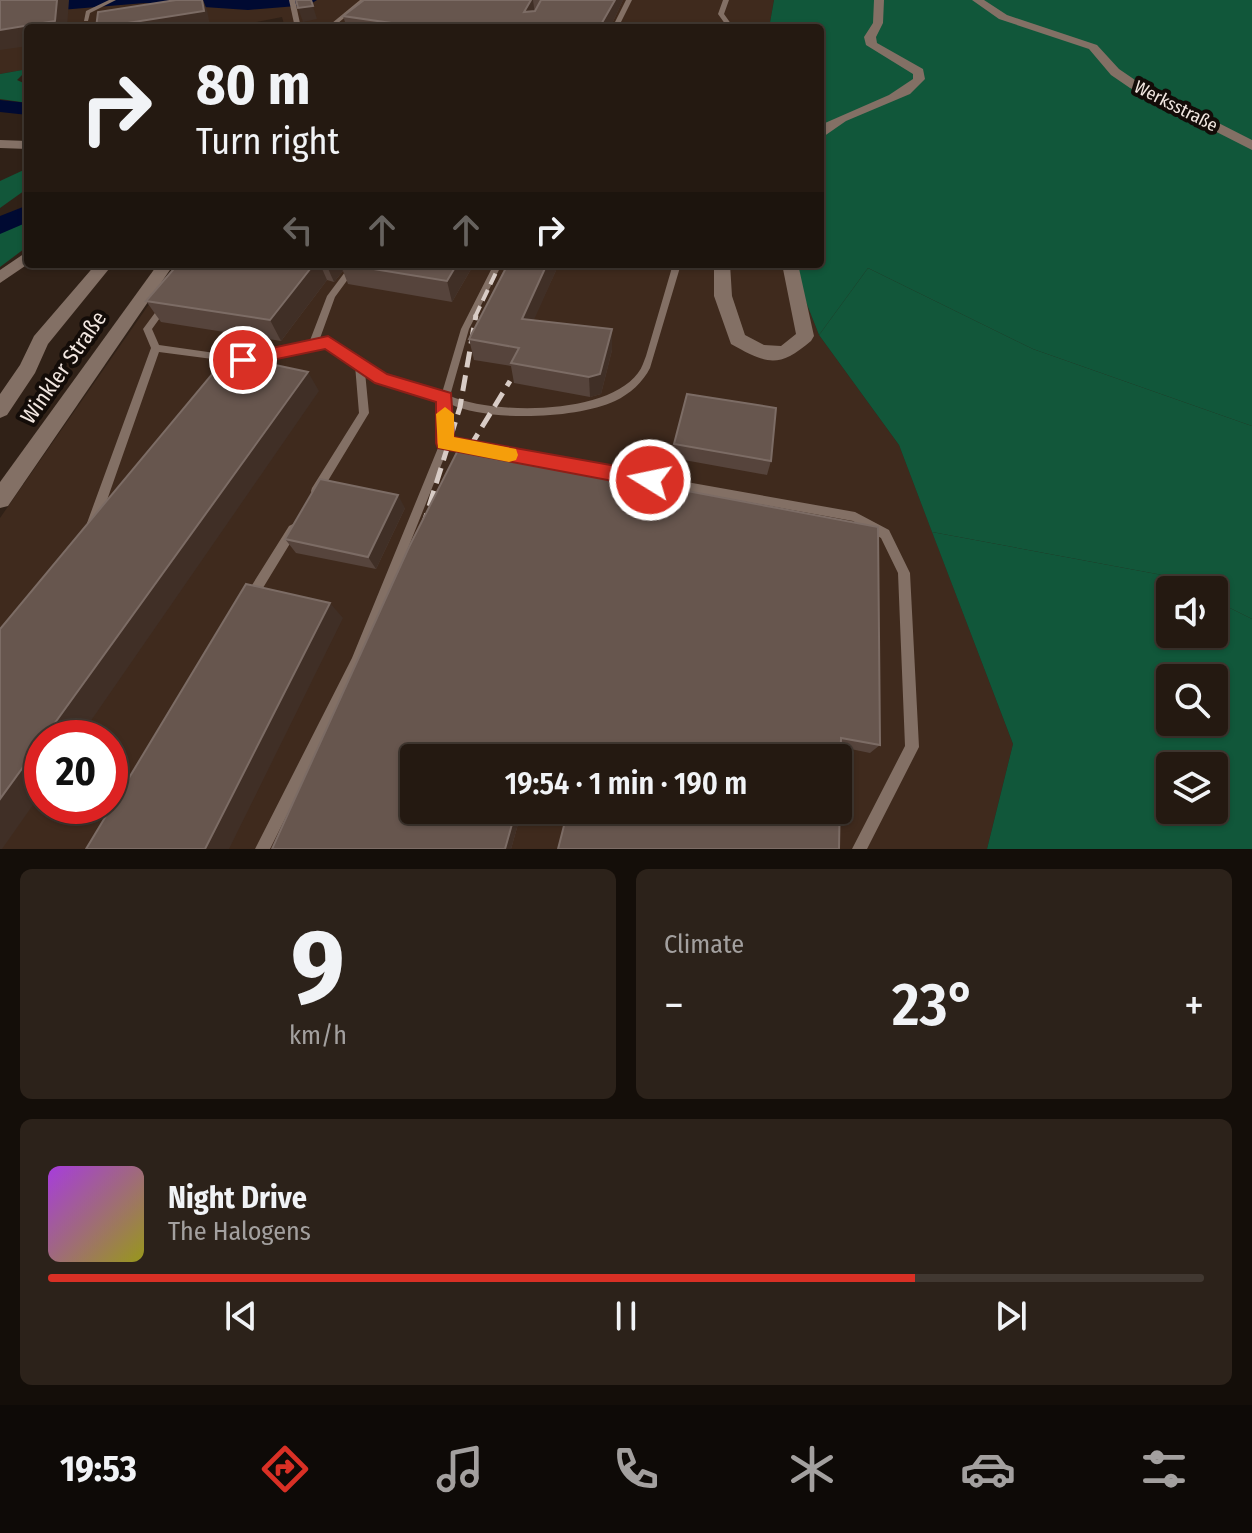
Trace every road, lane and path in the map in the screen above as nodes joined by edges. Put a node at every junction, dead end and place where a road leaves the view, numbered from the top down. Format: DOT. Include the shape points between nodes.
graph roads {
  1 [pos="113,0"];
  2 [pos="363,0"];
  3 [pos="629,0"];
  4 [pos="726,0"];
  5 [pos="879,0"];
  6 [pos="977,0"];
  7 [pos="292,4"];
  8 [pos="86,20"];
  9 [pos="297,24"];
  10 [pos="334,24"];
  11 [pos="617,24"];
  12 [pos="728,24"];
  13 [pos="824,132"];
  14 [pos="0,144"];
  15 [pos="24,145"];
  16 [pos="1252,146"];
  17 [pos="24,259"];
  18 [pos="102,268"];
  19 [pos="163,268"];
  20 [pos="352,268"];
  21 [pos="496,268"];
  22 [pos="674,268"];
  23 [pos="722,268"];
  24 [pos="791,268"];
  25 [pos="0,278"];
  26 [pos="171,297"];
  27 [pos="312,346"];
  28 [pos="156,348"];
  29 [pos="360,364"];
  30 [pos="445,398"];
  31 [pos="0,410"];
  32 [pos="445,443"];
  33 [pos="0,499"];
  34 [pos="307,506"];
  35 [pos="299,520"];
  36 [pos="88,536"];
  37 [pos="241,613"];
  38 [pos="262,849"];
  39 [pos="859,849"];
  1 -- 8 [label="lane" via="88,12"];
  2 -- 10 [label="lane"];
  3 -- 11 [label="lane"];
  4 -- 12 [label="lane" via="721,14"];
  5 -- 13 [label="street" via="872,45 919,72 917,83"];
  6 -- 16 [label="street, Werksstraße" via="1003,17 1093,47 1134,85"];
  7 -- 9 [label="lane"];
  14 -- 15 [label="street"];
  17 -- 25 [label="street"];
  18 -- 31 [label="street, Winkler Straße" via="40,341"];
  19 -- 33 [label="street, Winkler Straße"];
  20 -- 27 [label="lane" via="331,296"];
  21 -- 30 [label="lane" via="465,329"];
  22 -- 30 [label="lane" via="643,374 610,400 490,413"];
  23 -- 24 [label="street" via="723,296 737,339 761,352 785,353 805,336"];
  26 -- 28 [label="lane" via="147,329"];
  27 -- 28 [label="lane" via="243,360"];
  27 -- 29 [label="lane" via="328,342"];
  28 -- 36 [label="lane"];
  29 -- 30 [label="lane" via="381,378"];
  29 -- 34 [label="lane" via="364,413"];
  30 -- 32 [label="lane"];
  32 -- 38 [label="lane" via="357,662"];
  32 -- 39 [label="lane" via="855,517 885,534 904,573 912,747"];
  35 -- 37 [label="lane"];
}
